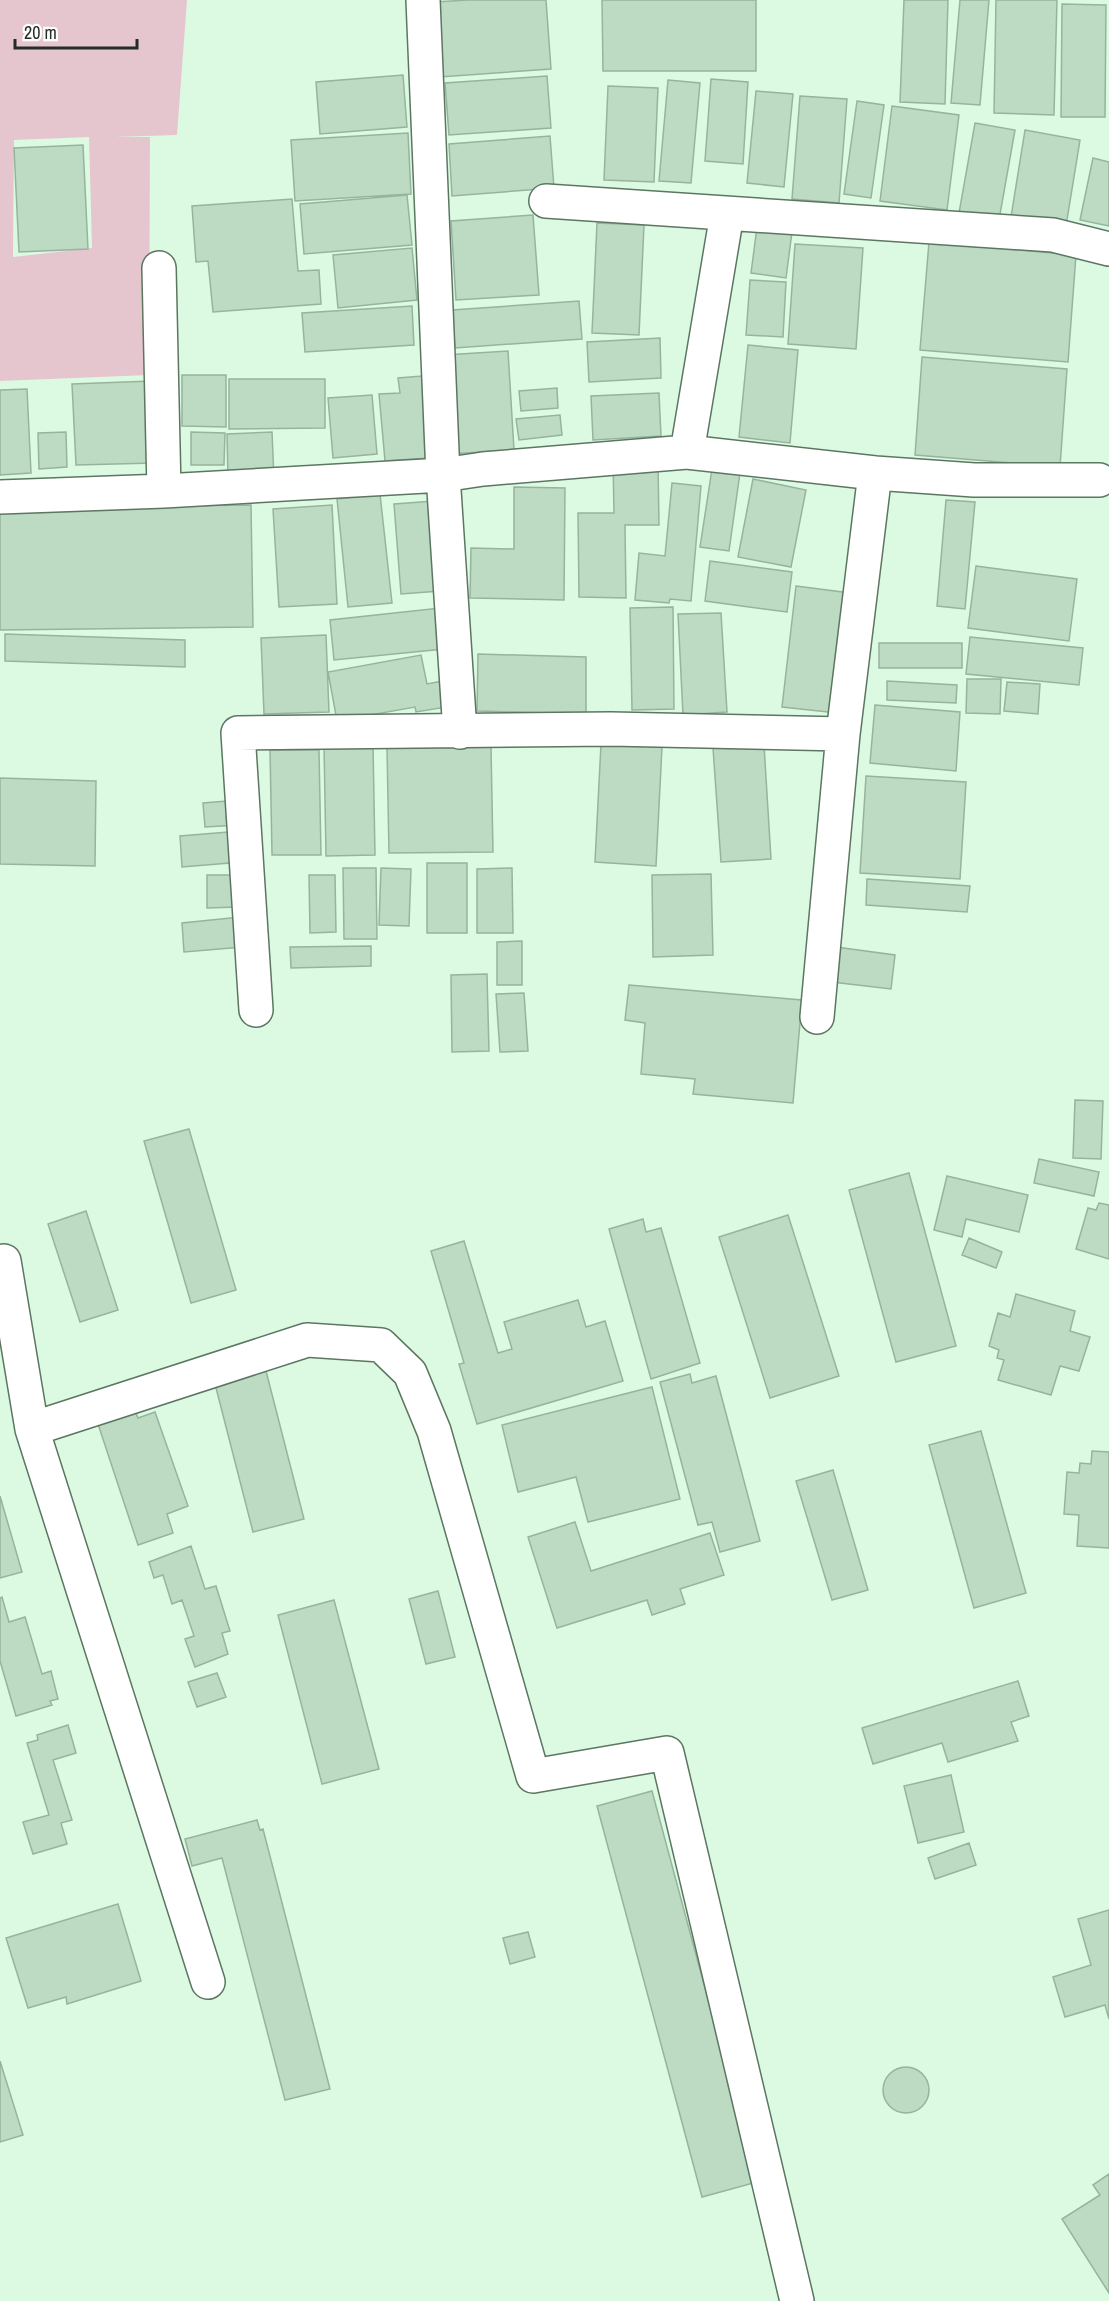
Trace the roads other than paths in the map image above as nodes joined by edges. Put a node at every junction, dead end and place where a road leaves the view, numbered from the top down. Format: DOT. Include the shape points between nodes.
graph roads {
  1 [pos="423,0"];
  2 [pos="546,201"];
  3 [pos="727,214"];
  4 [pos="1109,249"];
  5 [pos="159,268"];
  6 [pos="687,452"];
  7 [pos="875,473"];
  8 [pos="443,475"];
  9 [pos="1099,480"];
  10 [pos="164,491"];
  11 [pos="0,497"];
  12 [pos="460,732"];
  13 [pos="843,734"];
  14 [pos="256,1010"];
  15 [pos="817,1017"];
  16 [pos="4,1261"];
  17 [pos="32,1429"];
  18 [pos="208,1982"];
  19 [pos="797,2301"];
  1 -- 8 [label="street"];
  2 -- 3 [label="street"];
  3 -- 4 [label="street" via="1053,235"];
  3 -- 6 [label="street"];
  5 -- 10 [label="street"];
  6 -- 7 [label="street"];
  6 -- 8 [label="street"];
  7 -- 9 [label="street" via="974,480"];
  7 -- 13 [label="street"];
  8 -- 10 [label="street"];
  8 -- 12 [label="street"];
  10 -- 11 [label="street"];
  12 -- 13 [label="street" via="611,729"];
  12 -- 14 [label="street" via="238,733"];
  13 -- 15 [label="street"];
  16 -- 17 [label="street"];
  17 -- 18 [label="street"];
  17 -- 19 [label="street" via="307,1340 381,1345 410,1373 434,1431 533,1776 667,1753"];
}
